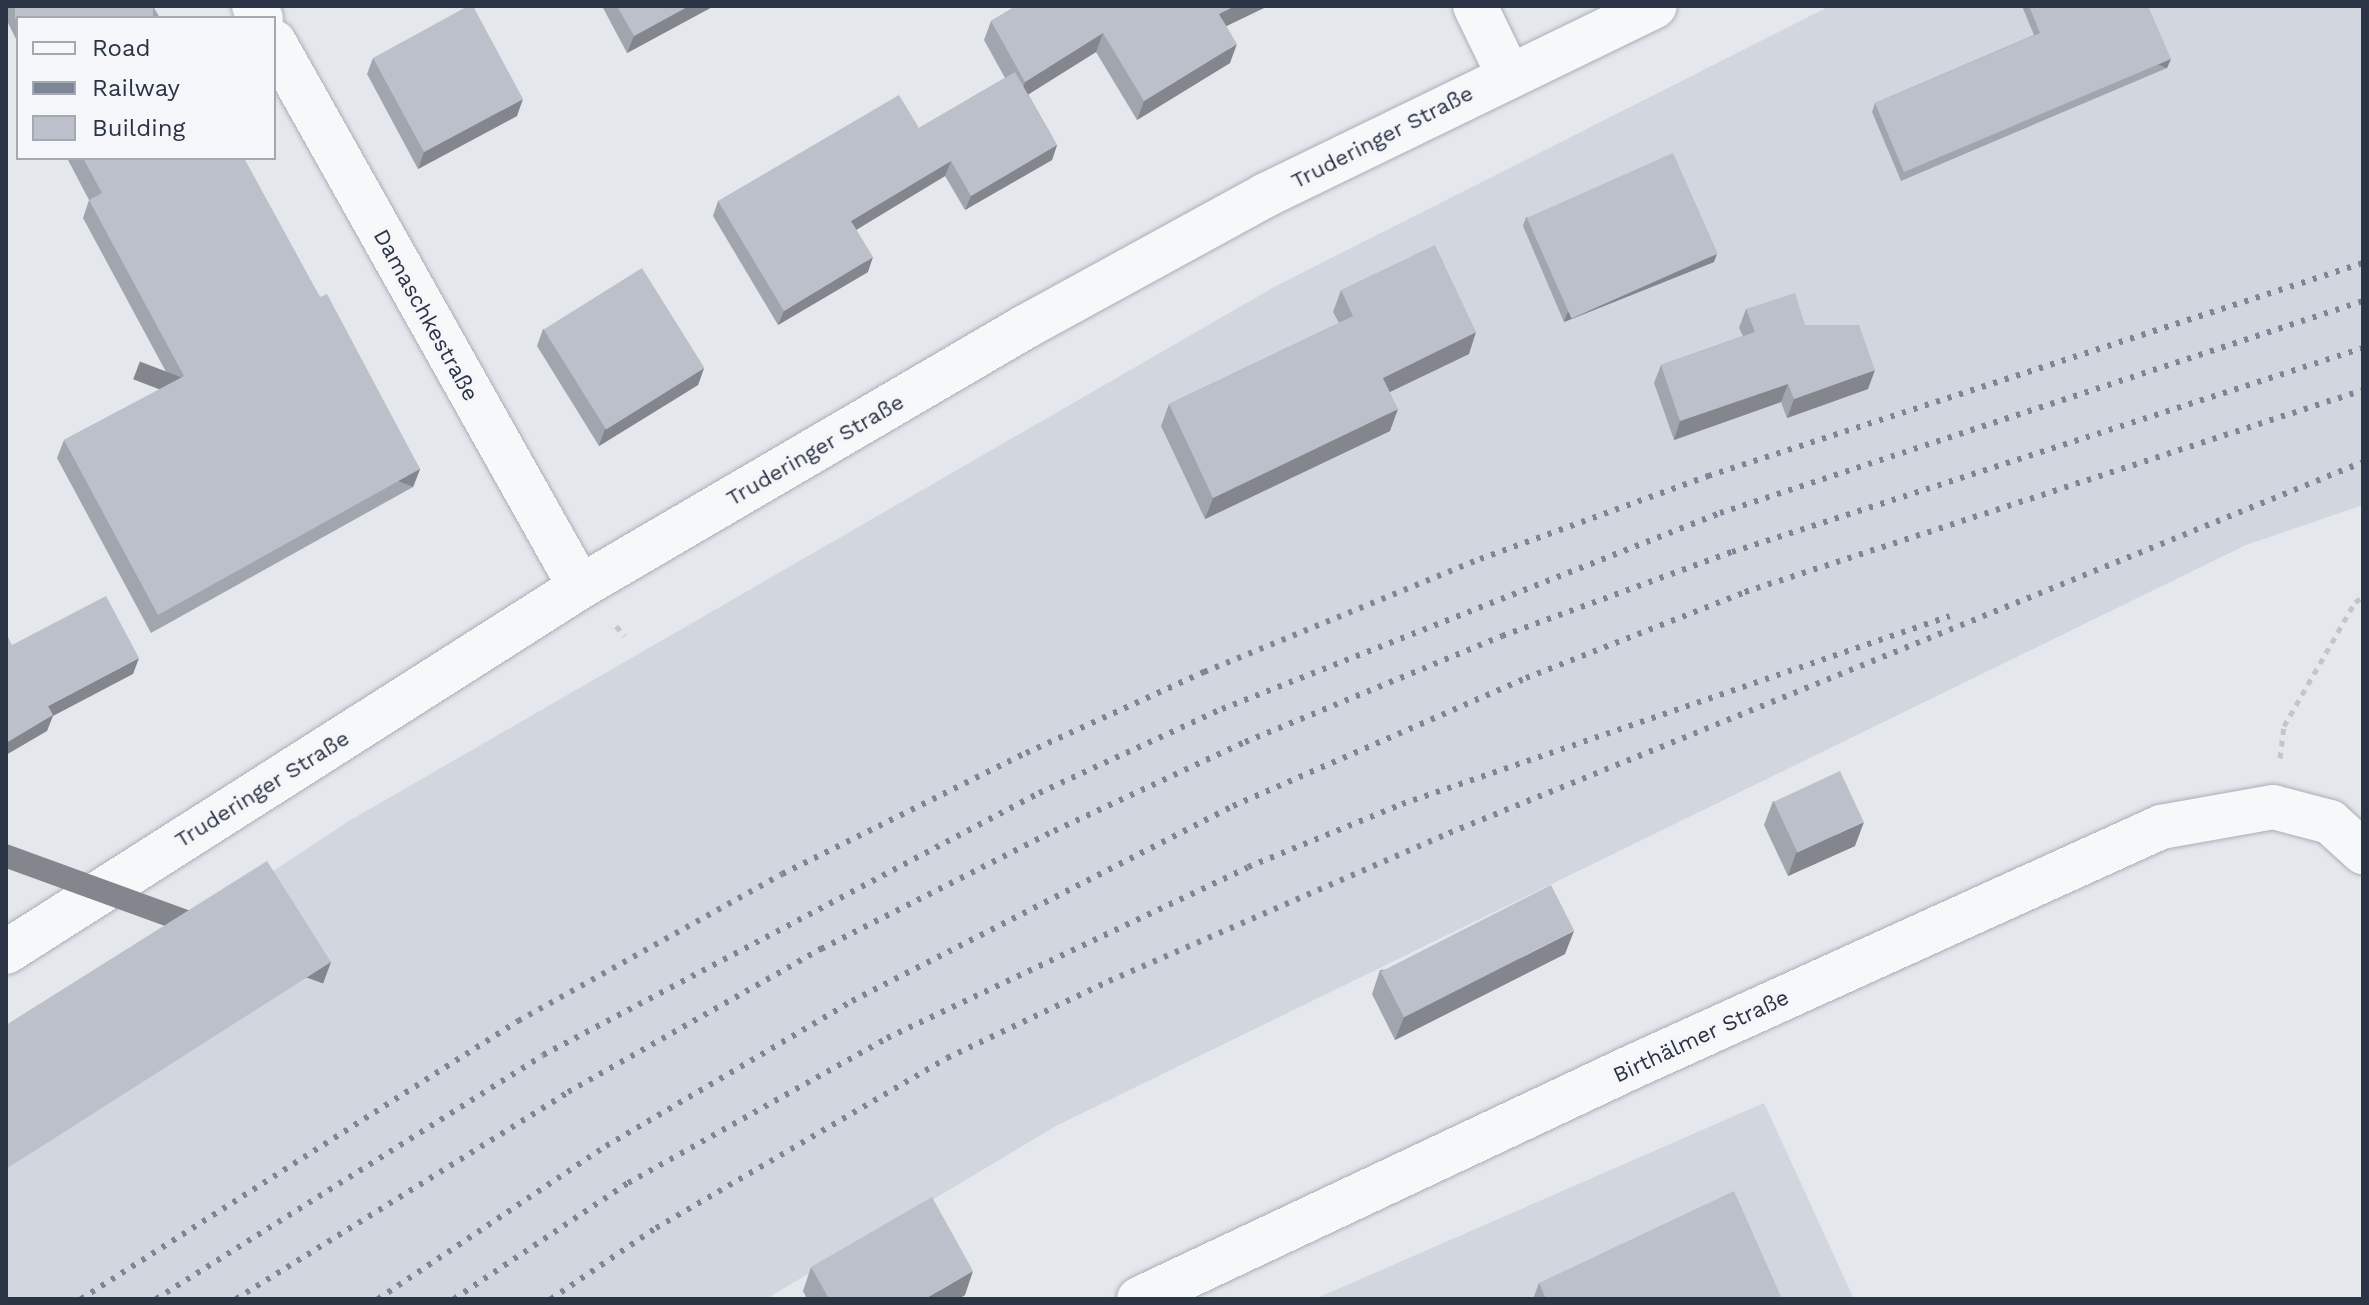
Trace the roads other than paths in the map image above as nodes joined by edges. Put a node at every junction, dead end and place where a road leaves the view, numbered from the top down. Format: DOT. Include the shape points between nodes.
graph roads {
  1 [pos="1475,6"];
  2 [pos="1655,6"];
  3 [pos="276,46"];
  4 [pos="1508,74"];
  5 [pos="580,587"];
  6 [pos="2363,852"];
  7 [pos="6,952"];
  8 [pos="1139,1299"];
  1 -- 4 [label="street"];
  2 -- 4 [label="street, Truderinger Straße"];
  3 -- 5 [label="street, Damaschkestraße"];
  4 -- 5 [label="street, Truderinger Straße" via="1266,195 1025,327"];
  5 -- 7 [label="street, Truderinger Straße"];
  6 -- 8 [label="street, Birthälmer Straße" via="2330,822 2273,807 2161,827 1620,1072"];
}
